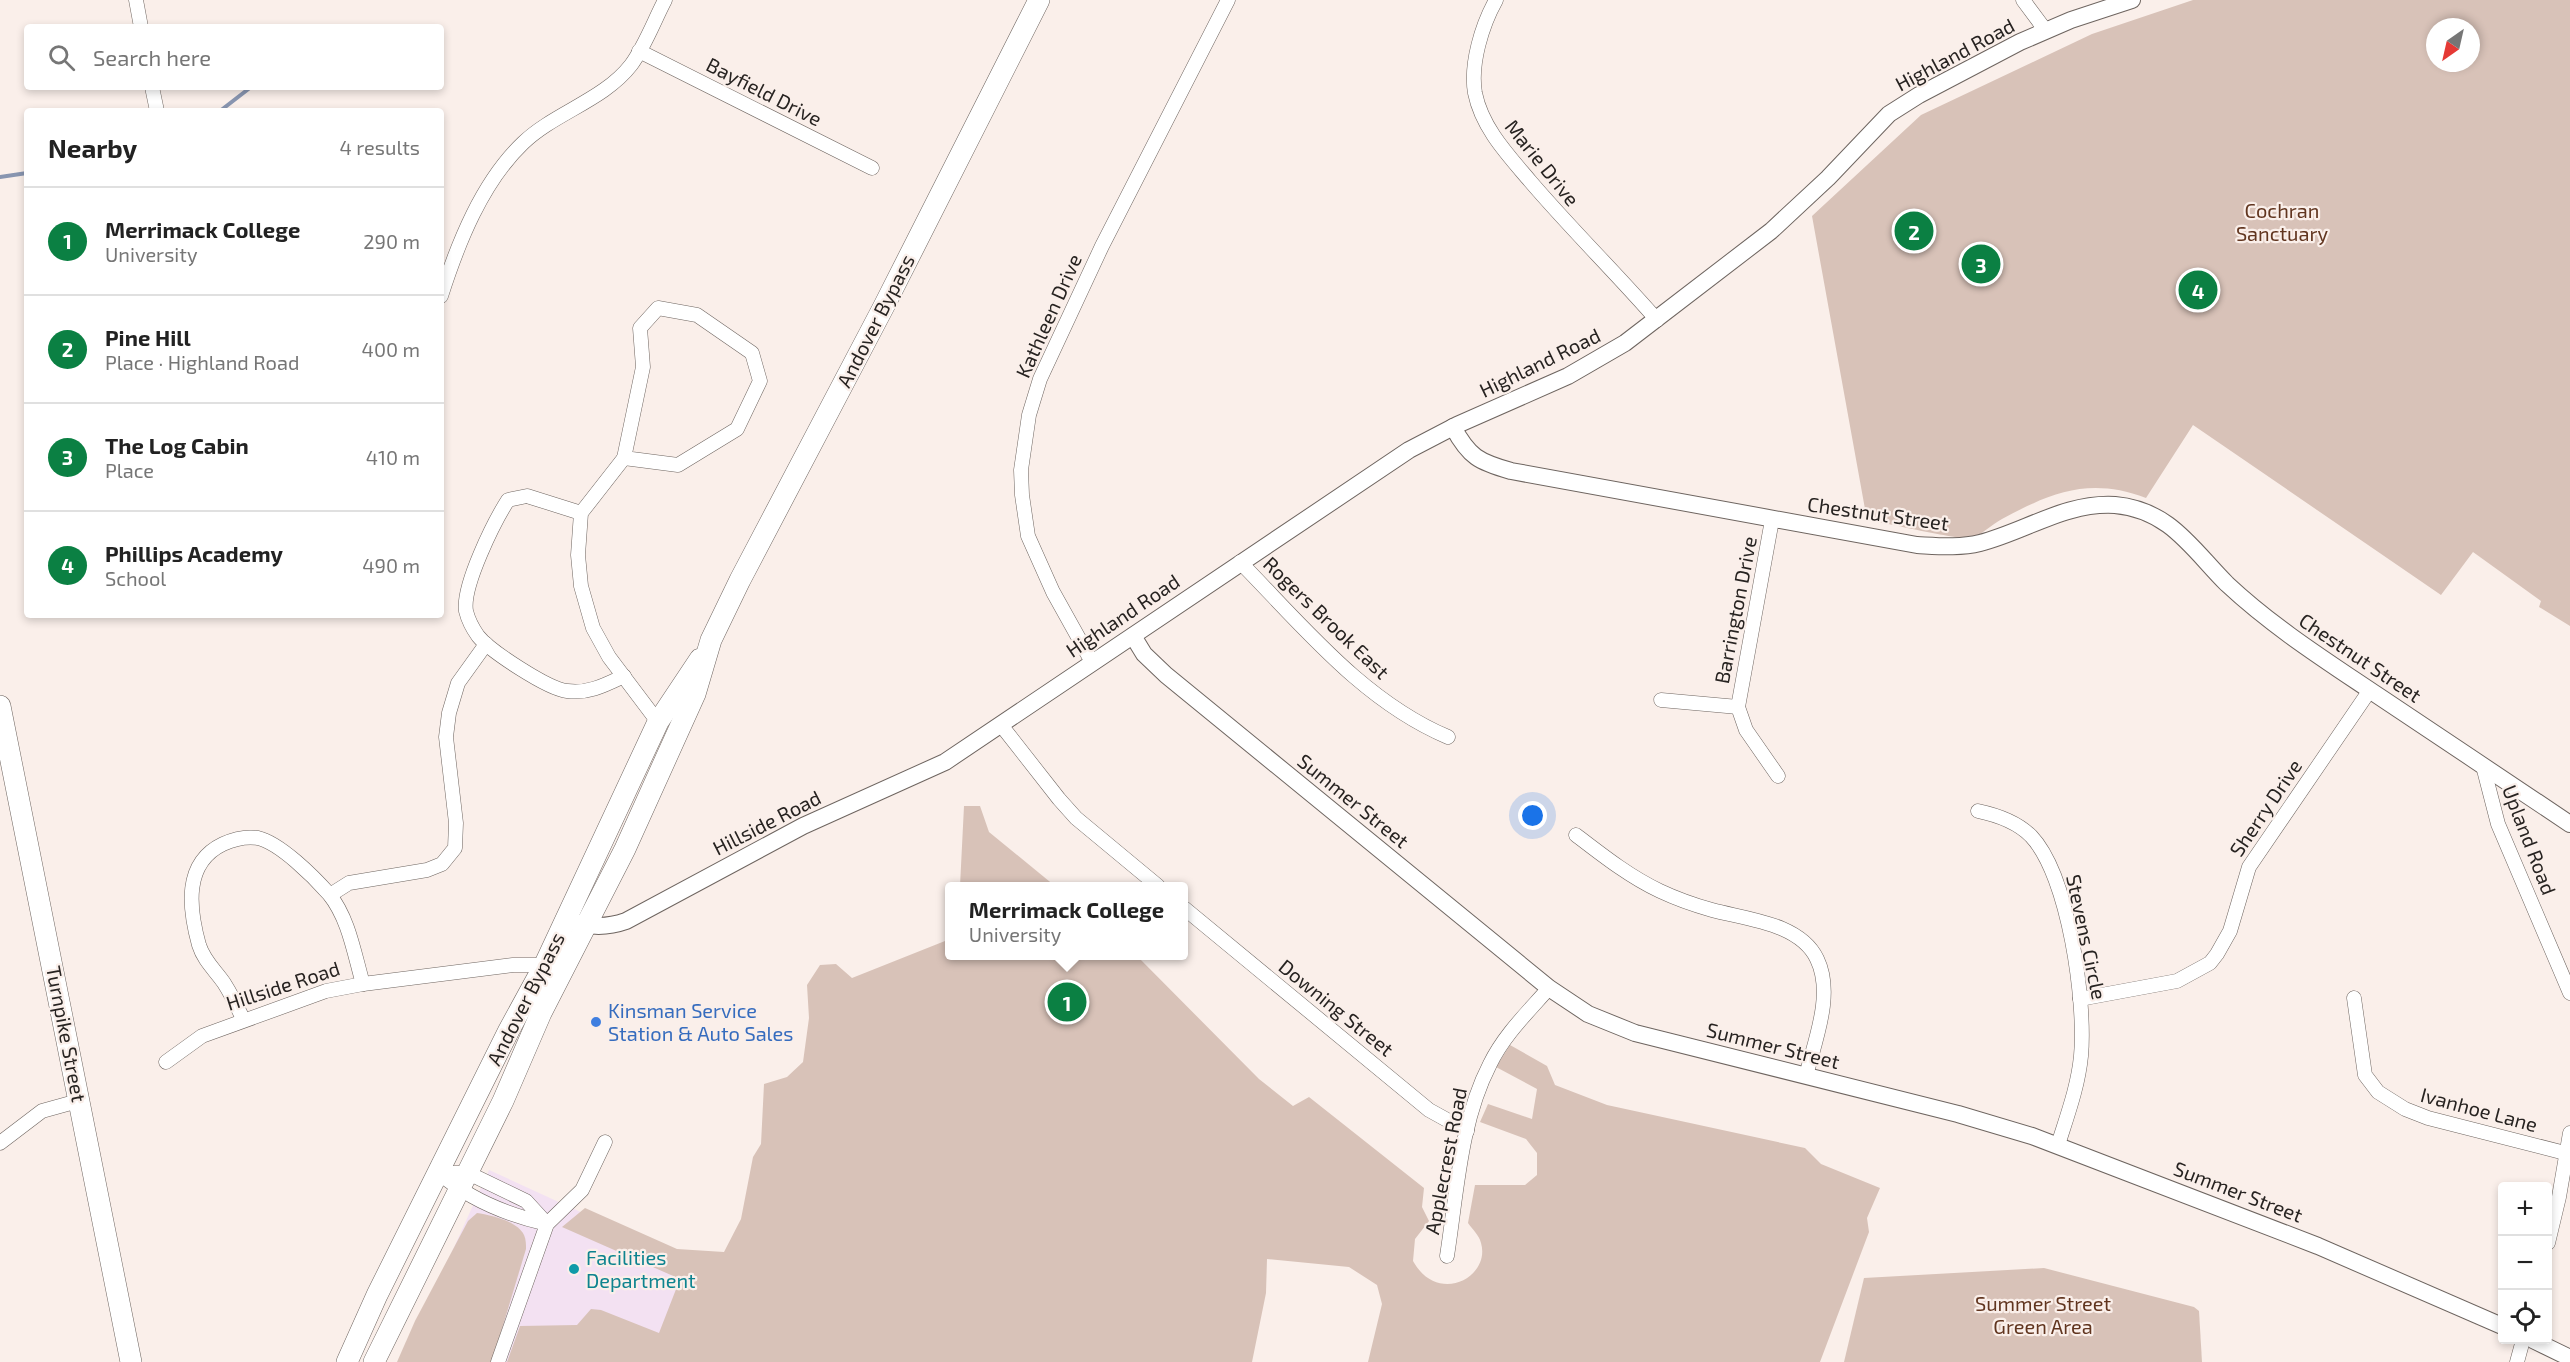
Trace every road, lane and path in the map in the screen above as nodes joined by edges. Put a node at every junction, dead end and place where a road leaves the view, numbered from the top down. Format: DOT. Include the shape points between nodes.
graph roads {
  1 [pos="136,0"];
  2 [pos="665,0"];
  3 [pos="1039,0"];
  4 [pos="1228,0"];
  5 [pos="1496,0"];
  6 [pos="2023,0"];
  7 [pos="2132,0"];
  8 [pos="140,24"];
  9 [pos="2046,31"];
  10 [pos="639,51"];
  11 [pos="153,90"];
  12 [pos="156,108"];
  13 [pos="872,168"];
  14 [pos="444,288"];
  15 [pos="1657,320"];
  16 [pos="1454,427"];
  17 [pos="624,458"];
  18 [pos="581,513"];
  19 [pos="1772,520"];
  20 [pos="1240,562"];
  21 [pos="1132,636"];
  22 [pos="711,640"];
  23 [pos="486,644"];
  24 [pos="1092,662"];
  25 [pos="624,676"];
  26 [pos="2370,690"];
  27 [pos="1661,700"];
  28 [pos="0,706"];
  29 [pos="1738,706"];
  30 [pos="658,722"];
  31 [pos="1001,725"];
  32 [pos="983,737"];
  33 [pos="1448,737"];
  34 [pos="2483,766"];
  35 [pos="1778,776"];
  36 [pos="1978,811"];
  37 [pos="2570,824"];
  38 [pos="1576,835"];
  39 [pos="1153,882"];
  40 [pos="330,896"];
  41 [pos="1188,911"];
  42 [pos="566,919"];
  43 [pos="587,926"];
  44 [pos="555,966"];
  45 [pos="363,984"];
  46 [pos="1548,988"];
  47 [pos="2570,993"];
  48 [pos="2354,998"];
  49 [pos="2080,999"];
  50 [pos="243,1019"];
  51 [pos="166,1062"];
  52 [pos="1806,1076"];
  53 [pos="78,1101"];
  54 [pos="1467,1131"];
  55 [pos="2570,1133"];
  56 [pos="605,1142"];
  57 [pos="0,1143"];
  58 [pos="2058,1145"];
  59 [pos="2565,1153"];
  60 [pos="440,1173"];
  61 [pos="463,1182"];
  62 [pos="547,1224"];
  63 [pos="2549,1236"];
  64 [pos="1447,1256"];
  65 [pos="2498,1324"];
  66 [pos="2522,1344"];
  67 [pos="2541,1344"];
  68 [pos="2570,1358"];
  69 [pos="131,1362"];
  70 [pos="347,1362"];
  71 [pos="374,1362"];
  72 [pos="498,1362"];
  73 [pos="2517,1362"];
  1 -- 8 [label="street"];
  2 -- 10 [label="street"];
  3 -- 22 [label="main road, Andover Bypass"];
  4 -- 24 [label="street, Kathleen Drive" via="1102,246 1040,379 1029,415 1021,470 1028,536 1053,592"];
  5 -- 15 [label="street, Marie Drive" via="1474,73 1475,91 1487,126 1561,218"];
  6 -- 9 [label="street"];
  7 -- 9 [label="street, Highland Road"];
  9 -- 15 [label="street, Highland Road" via="1961,72 1889,114 1771,231"];
  10 -- 13 [label="street, Bayfield Drive"];
  10 -- 14 [label="street" via="618,78 533,135 513,154 492,182 466,232"];
  11 -- 12 [label="street"];
  15 -- 16 [label="street, Highland Road" via="1589,366"];
  16 -- 19 [label="street, Chestnut Street" via="1470,454 1511,471"];
  16 -- 20 [label="street, Highland Road" via="1408,450"];
  17 -- 17 [label="street" via="644,367 640,328 658,308 697,315 752,353 760,381 737,429 678,465"];
  17 -- 18 [label="street"];
  18 -- 23 [label="street" via="527,496 508,500 467,594 466,611"];
  18 -- 25 [label="street" via="578,555 586,613 609,657"];
  19 -- 26 [label="street, Chestnut Street" via="1949,546 1979,543 2073,508 2131,508 2175,528 2256,610"];
  19 -- 29 [label="street, Barrington Drive"];
  20 -- 21 [label="street, Highland Road"];
  20 -- 33 [label="street, Rogers Brook East" via="1343,668 1418,724"];
  21 -- 24 [label="street, Highland Road"];
  21 -- 46 [label="street, Summer Street" via="1166,675"];
  22 -- 30 [label="main road, Andover Bypass"];
  22 -- 43 [label="main road, Andover Bypass" via="695,694"];
  23 -- 25 [label="street" via="556,689 590,690"];
  23 -- 40 [label="street" via="458,683 449,713 446,737 456,823 455,848 447,860 427,870 349,884"];
  24 -- 31 [label="street, Highland Road"];
  25 -- 30 [label="street"];
  26 -- 34 [label="street, Chestnut Street"];
  26 -- 49 [label="street, Sherry Drive" via="2249,867 2230,931 2210,963 2177,981"];
  27 -- 29 [label="street, Barrington Drive"];
  28 -- 53 [label="main road, Turnpike Street"];
  29 -- 35 [label="street, Barrington Drive" via="1746,730"];
  30 -- 42 [label="main road, Andover Bypass"];
  31 -- 32 [label="street, Highland Road"];
  31 -- 39 [label="street" via="1076,818"];
  32 -- 43 [label="street, Hillside Road" via="945,762 803,826 626,921 613,926"];
  34 -- 37 [label="street, Chestnut Street"];
  34 -- 47 [label="street, Upland Road" via="2501,832"];
  36 -- 49 [label="street, Stevens Circle" via="1995,814 2023,830 2051,866 2065,913"];
  38 -- 52 [label="street" via="1657,890 1679,900 1768,924 1804,941 1822,973 1824,993"];
  40 -- 45 [label="street" via="346,925"];
  40 -- 50 [label="street" via="288,855 259,838 242,837 227,842 204,857 191,883 195,928 210,967"];
  41 -- 54 [label="street, Downing Street" via="1428,1110"];
  42 -- 43 [label="street, Hillside Road"];
  42 -- 44 [label="main road, Andover Bypass"];
  43 -- 44 [label="main road, Andover Bypass"];
  44 -- 45 [label="street, Hillside Road"];
  44 -- 60 [label="main road, Andover Bypass" via="509,1030"];
  44 -- 61 [label="main road, Andover Bypass" via="541,1013"];
  45 -- 50 [label="street, Hillside Road" via="326,991"];
  46 -- 52 [label="street, Summer Street" via="1578,1009 1616,1027"];
  46 -- 54 [label="street, Applecrest Road" via="1490,1062"];
  48 -- 59 [label="street, Ivanhoe Lane" via="2365,1074 2386,1098 2428,1118"];
  49 -- 58 [label="street, Stevens Circle" via="2080,1063"];
  50 -- 51 [label="street, Hillside Road" via="202,1036"];
  52 -- 58 [label="street, Summer Street" via="1958,1114"];
  53 -- 57 [label="street" via="42,1111"];
  53 -- 69 [label="main road, Turnpike Street"];
  54 -- 64 [label="street, Applecrest Road"];
  55 -- 59 [label="street"];
  56 -- 62 [label="street" via="582,1190"];
  58 -- 65 [label="street, Summer Street" via="2334,1252"];
  59 -- 63 [label="street"];
  60 -- 61 [label="street"];
  60 -- 70 [label="main road, Andover Bypass"];
  61 -- 62 [label="street" via="520,1218"];
  61 -- 62 [label="street" via="526,1201"];
  61 -- 71 [label="main road, Andover Bypass"];
  62 -- 72 [label="street"];
  66 -- 73 [label="street"];
  67 -- 68 [label="street"];
}
